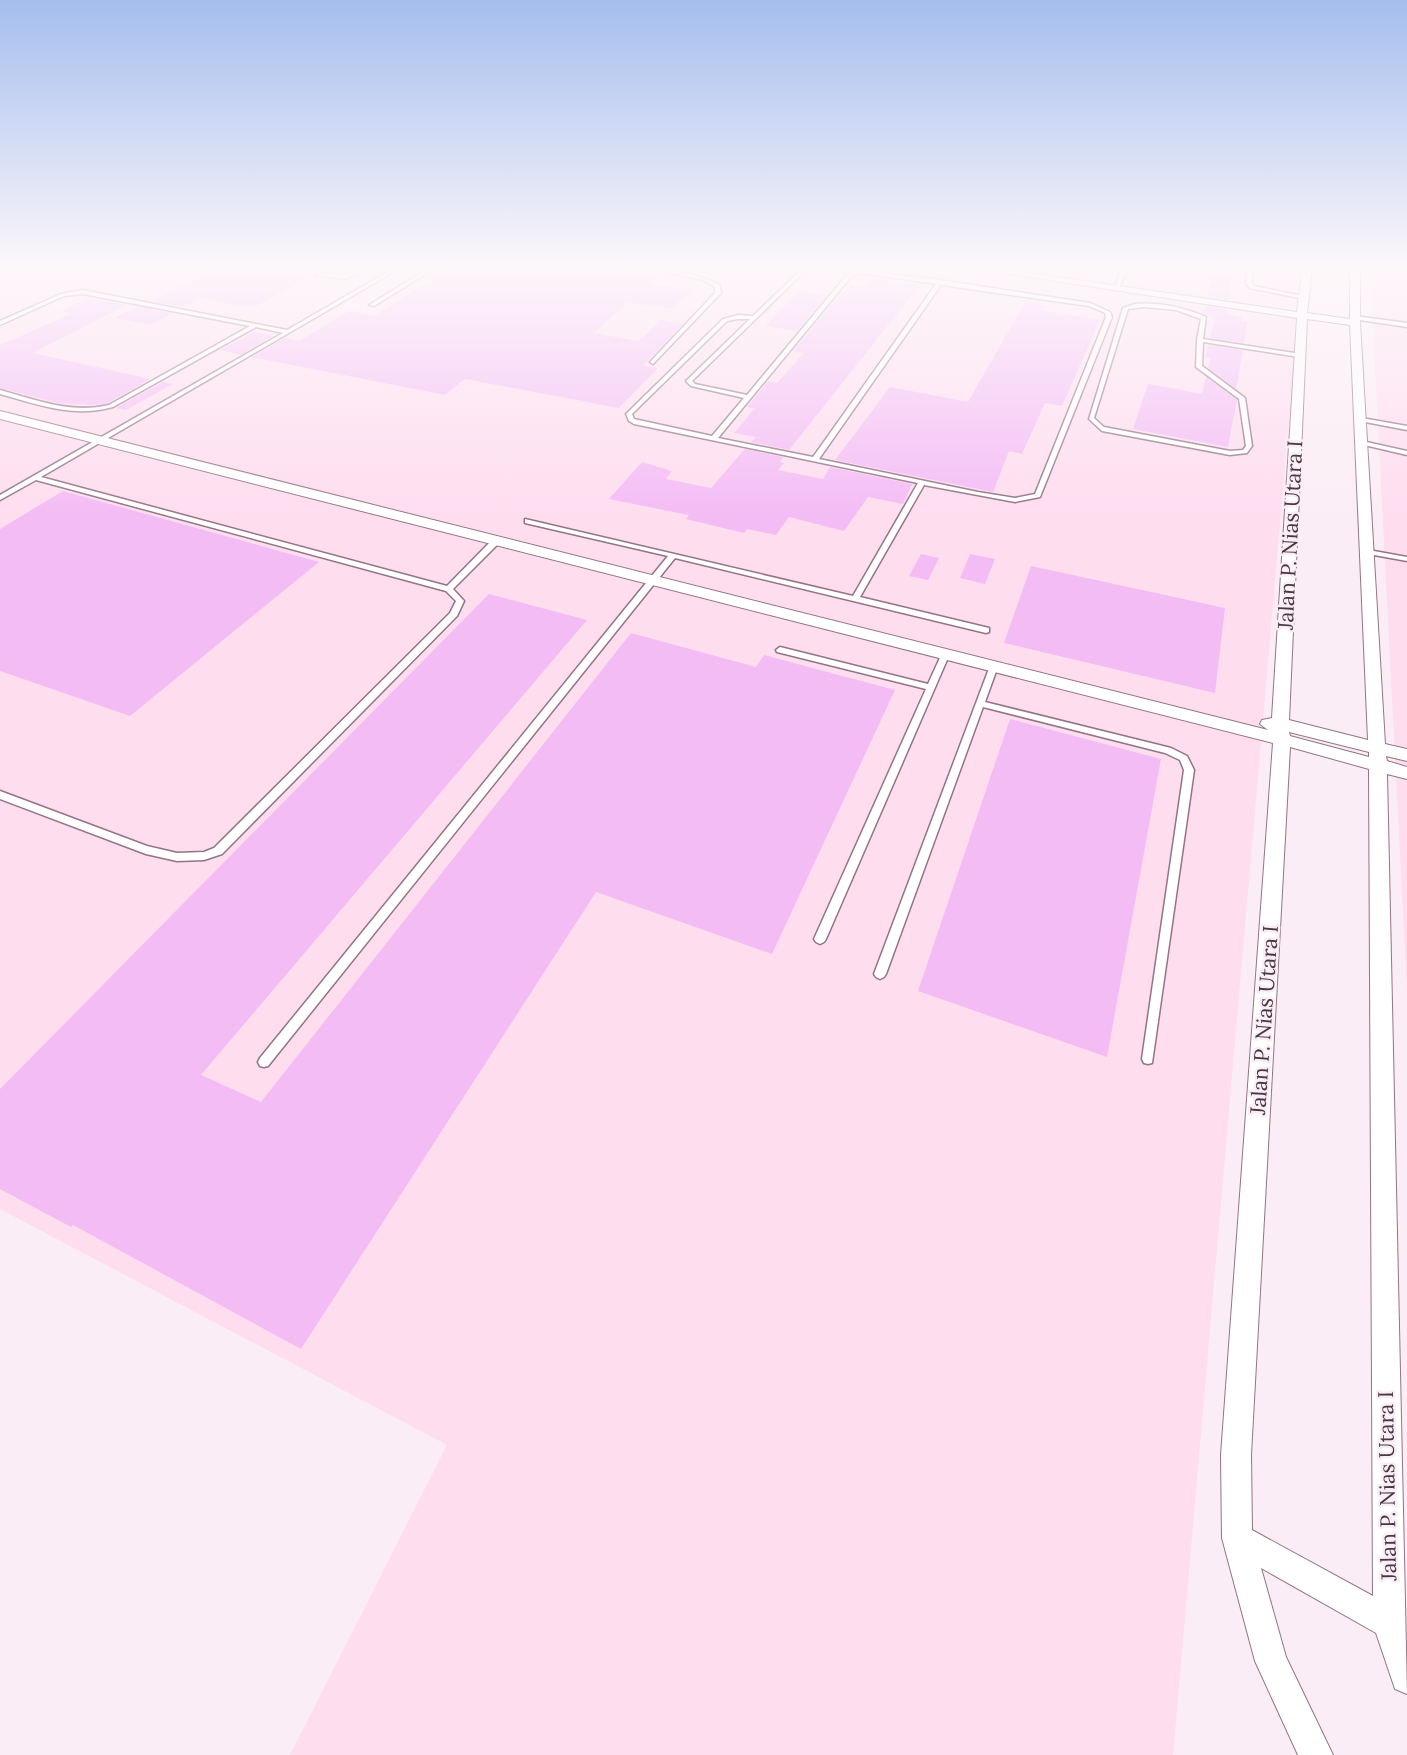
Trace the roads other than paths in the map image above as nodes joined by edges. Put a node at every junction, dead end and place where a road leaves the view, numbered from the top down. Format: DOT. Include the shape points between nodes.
graph roads {
  1 [pos="208,352"];
  2 [pos="253,352"];
  3 [pos="663,352"];
  4 [pos="692,352"];
  5 [pos="719,352"];
  6 [pos="785,352"];
  7 [pos="891,352"];
  8 [pos="1095,352"];
  9 [pos="1112,352"];
  10 [pos="1200,352"];
  11 [pos="1279,352"];
  12 [pos="1299,352"];
  13 [pos="1357,352"];
  14 [pos="1299,355"];
  15 [pos="653,362"];
  16 [pos="0,392"];
  17 [pos="747,396"];
  18 [pos="0,415"];
  19 [pos="1362,420"];
  20 [pos="1407,428"];
  21 [pos="714,438"];
  22 [pos="100,440"];
  23 [pos="1362,443"];
  24 [pos="1407,453"];
  25 [pos="815,459"];
  26 [pos="35,478"];
  27 [pos="922,482"];
  28 [pos="0,498"];
  29 [pos="528,521"];
  30 [pos="497,540"];
  31 [pos="1366,551"];
  32 [pos="673,555"];
  33 [pos="1407,559"];
  34 [pos="652,579"];
  35 [pos="449,589"];
  36 [pos="855,598"];
  37 [pos="986,630"];
  38 [pos="780,650"];
  39 [pos="946,653"];
  40 [pos="994,666"];
  41 [pos="932,688"];
  42 [pos="982,704"];
  43 [pos="1281,732"];
  44 [pos="1407,755"];
  45 [pos="1377,756"];
  46 [pos="1407,773"];
  47 [pos="0,795"];
  48 [pos="820,939"];
  49 [pos="880,974"];
  50 [pos="1148,1059"];
  51 [pos="264,1062"];
  52 [pos="1237,1538"];
  53 [pos="1389,1622"];
  54 [pos="1407,1677"];
  55 [pos="1316,1755"];
  1 -- 16 [label="lane" via="97,410 76,411"];
  2 -- 22 [label="lane"];
  3 -- 15 [label="lane"];
  4 -- 21 [label="lane" via="629,417 634,422"];
  5 -- 17 [label="lane" via="689,381"];
  6 -- 17 [label="lane"];
  7 -- 25 [label="lane"];
  8 -- 27 [label="lane" via="1038,496 1015,500"];
  9 -- 10 [label="lane" via="1091,418 1096,425 1230,453 1245,452 1249,446 1242,398 1199,367"];
  11 -- 14 [label="lane"];
  12 -- 14 [label="street, Jalan P. Nias Utara I"];
  13 -- 19 [label="street, Jalan P. Nias Utara I"];
  14 -- 43 [label="street, Jalan P. Nias Utara I"];
  17 -- 21 [label="lane"];
  18 -- 22 [label="street"];
  19 -- 20 [label="lane"];
  19 -- 23 [label="street, Jalan P. Nias Utara I"];
  21 -- 25 [label="lane"];
  22 -- 26 [label="lane"];
  22 -- 30 [label="street"];
  23 -- 24 [label="lane"];
  23 -- 31 [label="street, Jalan P. Nias Utara I"];
  25 -- 27 [label="lane"];
  26 -- 28 [label="lane"];
  26 -- 35 [label="lane"];
  27 -- 36 [label="lane"];
  29 -- 32 [label="lane"];
  30 -- 34 [label="street"];
  30 -- 35 [label="lane"];
  31 -- 33 [label="lane"];
  31 -- 45 [label="street, Jalan P. Nias Utara I"];
  32 -- 34 [label="lane"];
  32 -- 36 [label="lane"];
  34 -- 39 [label="street"];
  34 -- 51 [label="lane"];
  35 -- 47 [label="lane" via="460,601 454,614 218,851 177,857 146,850"];
  36 -- 37 [label="lane"];
  38 -- 41 [label="lane"];
  39 -- 40 [label="street"];
  39 -- 41 [label="lane"];
  40 -- 42 [label="lane"];
  40 -- 43 [label="street" via="1229,725"];
  41 -- 48 [label="lane"];
  42 -- 49 [label="lane"];
  42 -- 50 [label="lane" via="1168,750 1184,758 1189,770"];
  43 -- 45 [label="street"];
  43 -- 52 [label="street, Jalan P. Nias Utara I" via="1236,1455"];
  44 -- 45 [label="street"];
  45 -- 46 [label="street"];
  45 -- 53 [label="street, Jalan P. Nias Utara I"];
  52 -- 53 [label="street"];
  52 -- 55 [label="street, Jalan P. Nias Utara I" via="1271,1661"];
  53 -- 54 [label="street, Jalan P. Nias Utara I"];
}
